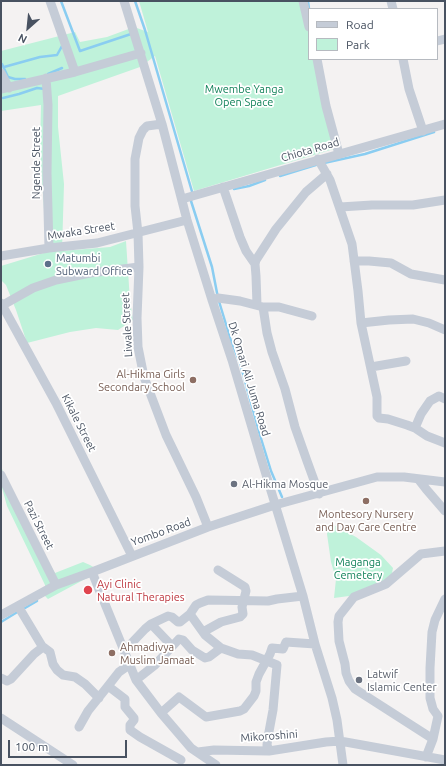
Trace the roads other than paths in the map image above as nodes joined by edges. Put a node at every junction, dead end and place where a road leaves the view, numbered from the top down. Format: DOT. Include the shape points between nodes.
graph roads {
  1 [pos="50,1"];
  2 [pos="124,1"];
  3 [pos="303,1"];
  4 [pos="308,23"];
  5 [pos="140,53"];
  6 [pos="317,60"];
  7 [pos="403,60"];
  8 [pos="75,72"];
  9 [pos="1,73"];
  10 [pos="46,78"];
  11 [pos="5,89"];
  12 [pos="162,124"];
  13 [pos="445,124"];
  14 [pos="423,131"];
  15 [pos="339,154"];
  16 [pos="322,166"];
  17 [pos="224,190"];
  18 [pos="182,199"];
  19 [pos="445,200"];
  20 [pos="340,207"];
  21 [pos="187,220"];
  22 [pos="138,232"];
  23 [pos="49,248"];
  24 [pos="1,256"];
  25 [pos="354,261"];
  26 [pos="255,264"];
  27 [pos="139,267"];
  28 [pos="445,280"];
  29 [pos="212,300"];
  30 [pos="2,305"];
  31 [pos="260,306"];
  32 [pos="312,316"];
  33 [pos="361,323"];
  34 [pos="445,330"];
  35 [pos="406,361"];
  36 [pos="371,367"];
  37 [pos="445,399"];
  38 [pos="415,428"];
  39 [pos="445,443"];
  40 [pos="1,475"];
  41 [pos="420,480"];
  42 [pos="445,482"];
  43 [pos="319,494"];
  44 [pos="275,505"];
  45 [pos="445,511"];
  46 [pos="208,527"];
  47 [pos="445,551"];
  48 [pos="132,556"];
  49 [pos="218,570"];
  50 [pos="92,572"];
  51 [pos="56,585"];
  52 [pos="304,596"];
  53 [pos="445,599"];
  54 [pos="244,601"];
  55 [pos="18,606"];
  56 [pos="190,614"];
  57 [pos="1,616"];
  58 [pos="151,624"];
  59 [pos="203,632"];
  60 [pos="315,644"];
  61 [pos="172,646"];
  62 [pos="43,647"];
  63 [pos="221,648"];
  64 [pos="125,650"];
  65 [pos="266,662"];
  66 [pos="129,665"];
  67 [pos="1,678"];
  68 [pos="136,680"];
  69 [pos="108,686"];
  70 [pos="99,698"];
  71 [pos="161,713"];
  72 [pos="442,716"];
  73 [pos="1,718"];
  74 [pos="79,727"];
  75 [pos="433,739"];
  76 [pos="340,741"];
  77 [pos="195,750"];
  78 [pos="269,751"];
  79 [pos="426,757"];
  80 [pos="445,760"];
  81 [pos="179,763"];
  82 [pos="74,765"];
  83 [pos="216,765"];
  84 [pos="343,765"];
  1 -- 8 [label="street"];
  2 -- 5 [label="street, Dk Omari Ali Juma Road"];
  3 -- 4 [label="street"];
  5 -- 8 [label="street"];
  5 -- 12 [label="street, Dk Omari Ali Juma Road"];
  6 -- 15 [label="street"];
  7 -- 14 [label="street"];
  8 -- 10 [label="street"];
  9 -- 11 [label="street"];
  10 -- 11 [label="street"];
  10 -- 23 [label="street, Ngende Street"];
  12 -- 18 [label="street, Dk Omari Ali Juma Road"];
  12 -- 22 [label="street, Liwale Street" via="147,126 139,138 134,181"];
  13 -- 14 [label="street, Chiota Road"];
  14 -- 15 [label="street, Chiota Road"];
  15 -- 16 [label="street, Chiota Road"];
  16 -- 17 [label="street, Chiota Road"];
  16 -- 20 [label="street"];
  16 -- 26 [label="street" via="306,192 273,234"];
  17 -- 18 [label="street, Chiota Road"];
  17 -- 26 [label="street" via="240,237"];
  18 -- 21 [label="street, Dk Omari Ali Juma Road"];
  19 -- 20 [label="street" via="413,205"];
  20 -- 25 [label="street" via="352,244"];
  21 -- 22 [label="street, Mwaka Street"];
  21 -- 29 [label="street, Dk Omari Ali Juma Road"];
  22 -- 23 [label="street, Mwaka Street" via="97,243"];
  22 -- 27 [label="street, Liwale Street"];
  23 -- 24 [label="street, Mwaka Street"];
  25 -- 28 [label="street" via="391,263 411,274"];
  25 -- 33 [label="street"];
  26 -- 31 [label="street"];
  27 -- 30 [label="street" via="56,280 33,288"];
  27 -- 46 [label="street, Liwale Street" via="138,347 144,377 166,435"];
  29 -- 31 [label="street" via="218,298"];
  29 -- 44 [label="street, Dk Omari Ali Juma Road"];
  30 -- 48 [label="street, Kikale Street" via="56,403"];
  31 -- 32 [label="street" via="284,308"];
  31 -- 43 [label="street" via="306,461"];
  33 -- 34 [label="street" via="413,319"];
  33 -- 36 [label="street"];
  35 -- 36 [label="street"];
  36 -- 38 [label="street" via="377,397 377,416"];
  37 -- 38 [label="street" via="439,396 430,401"];
  38 -- 39 [label="street"];
  40 -- 51 [label="street, Pazi Street"];
  41 -- 42 [label="street, Yombo Road"];
  41 -- 43 [label="street, Yombo Road" via="377,477"];
  41 -- 45 [label="street"];
  43 -- 44 [label="street, Yombo Road"];
  44 -- 46 [label="street, Yombo Road"];
  44 -- 52 [label="street, Dk Omari Ali Juma Road"];
  46 -- 48 [label="street, Yombo Road"];
  47 -- 75 [label="street" via="421,554 386,584 354,597 339,616 338,622 346,673 355,689"];
  48 -- 50 [label="street, Yombo Road"];
  49 -- 54 [label="street" via="245,587"];
  50 -- 51 [label="street, Yombo Road"];
  50 -- 64 [label="street"];
  51 -- 55 [label="street, Yombo Road"];
  52 -- 54 [label="street"];
  52 -- 60 [label="street, Dk Omari Ali Juma Road"];
  53 -- 72 [label="street" via="435,620 431,639 430,668 430,698 433,709"];
  54 -- 56 [label="street" via="208,600 196,605"];
  54 -- 59 [label="street" via="242,616 221,622"];
  55 -- 57 [label="street, Yombo Road"];
  55 -- 62 [label="street"];
  56 -- 58 [label="street" via="179,623 168,616"];
  56 -- 59 [label="street"];
  58 -- 61 [label="street"];
  58 -- 64 [label="street"];
  59 -- 63 [label="street"];
  60 -- 65 [label="street" via="286,642 283,649 272,648"];
  60 -- 76 [label="street, Dk Omari Ali Juma Road" via="332,698"];
  61 -- 63 [label="street" via="181,638 192,650 205,658"];
  61 -- 68 [label="street"];
  62 -- 67 [label="street" via="11,679 7,681"];
  62 -- 70 [label="street" via="50,652 54,666 61,674 75,677"];
  63 -- 65 [label="street" via="238,654 252,655"];
  64 -- 66 [label="street"];
  65 -- 71 [label="street" via="258,674 254,696 240,711 206,717 179,697"];
  65 -- 78 [label="street" via="277,666 267,745"];
  66 -- 68 [label="street"];
  66 -- 69 [label="street" via="119,672"];
  68 -- 71 [label="street"];
  69 -- 70 [label="street"];
  69 -- 81 [label="street" via="125,699 125,707 134,718 130,730"];
  70 -- 74 [label="street"];
  71 -- 77 [label="street"];
  72 -- 75 [label="street"];
  73 -- 82 [label="street"];
  75 -- 79 [label="street"];
  76 -- 78 [label="street, Mikoroshini"];
  76 -- 79 [label="street, Mikoroshini"];
  76 -- 84 [label="street, Dk Omari Ali Juma Road"];
  77 -- 78 [label="street, Mikoroshini"];
  77 -- 81 [label="street"];
  77 -- 83 [label="street"];
  79 -- 80 [label="street, Mikoroshini"];
}
